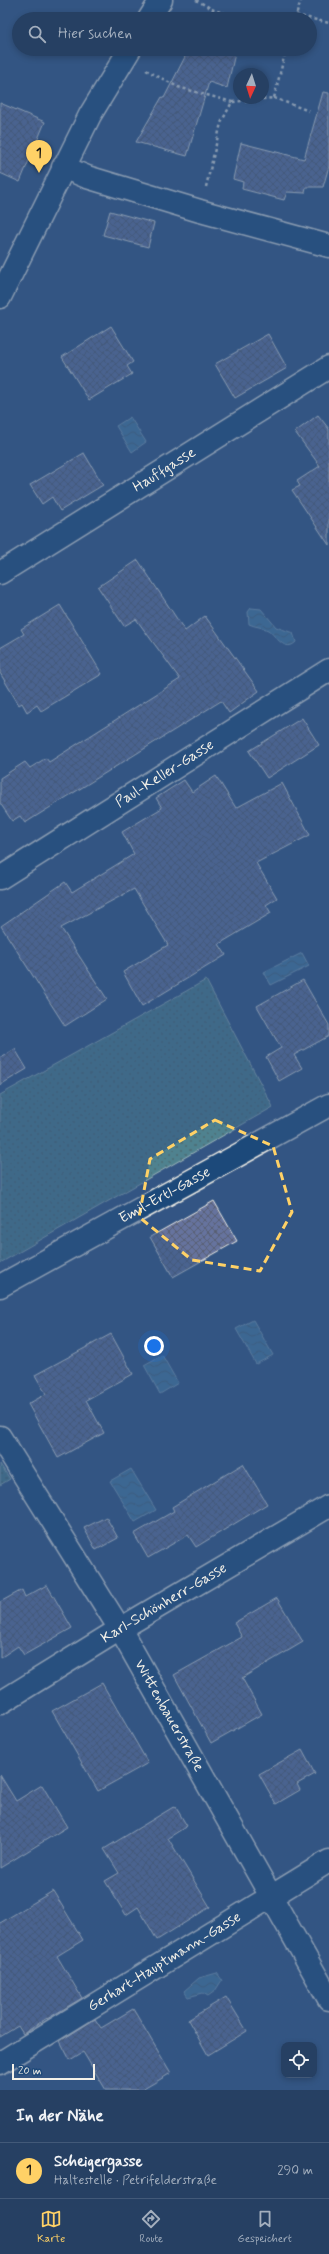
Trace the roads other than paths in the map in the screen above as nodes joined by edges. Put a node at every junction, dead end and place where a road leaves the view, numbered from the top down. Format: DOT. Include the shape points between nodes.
graph roads {
  1 [pos="161,0"];
  2 [pos="153,12"];
  3 [pos="126,56"];
  4 [pos="63,167"];
  5 [pos="329,246"];
  6 [pos="0,297"];
  7 [pos="329,367"];
  8 [pos="0,573"];
  9 [pos="329,670"];
  10 [pos="0,878"];
  11 [pos="329,1105"];
  12 [pos="0,1286"];
  13 [pos="0,1437"];
  14 [pos="329,1506"];
  15 [pos="120,1629"];
  16 [pos="0,1703"];
  17 [pos="329,1861"];
  18 [pos="272,1896"];
  19 [pos="329,1999"];
  20 [pos="0,2063"];
  1 -- 2 [label="street"];
  3 -- 4 [label="street" via="90,115"];
  4 -- 5 [label="street" via="87,177 200,211"];
  4 -- 6 [label="street"];
  7 -- 8 [label="street, Hauffgasse"];
  9 -- 10 [label="street, Paul-Keller-Gasse"];
  11 -- 12 [label="street, Emil-Ertl-Gasse"];
  13 -- 15 [label="street, Wittenbauerstraße"];
  14 -- 15 [label="street, Karl-Schönherr-Gasse"];
  15 -- 16 [label="street, Karl-Schönherr-Gasse"];
  15 -- 18 [label="street, Wittenbauerstraße"];
  17 -- 18 [label="street, Gerhart-Hauptmann-Gasse"];
  18 -- 19 [label="street, Wittenbauerstraße"];
  18 -- 20 [label="street, Gerhart-Hauptmann-Gasse"];
}
